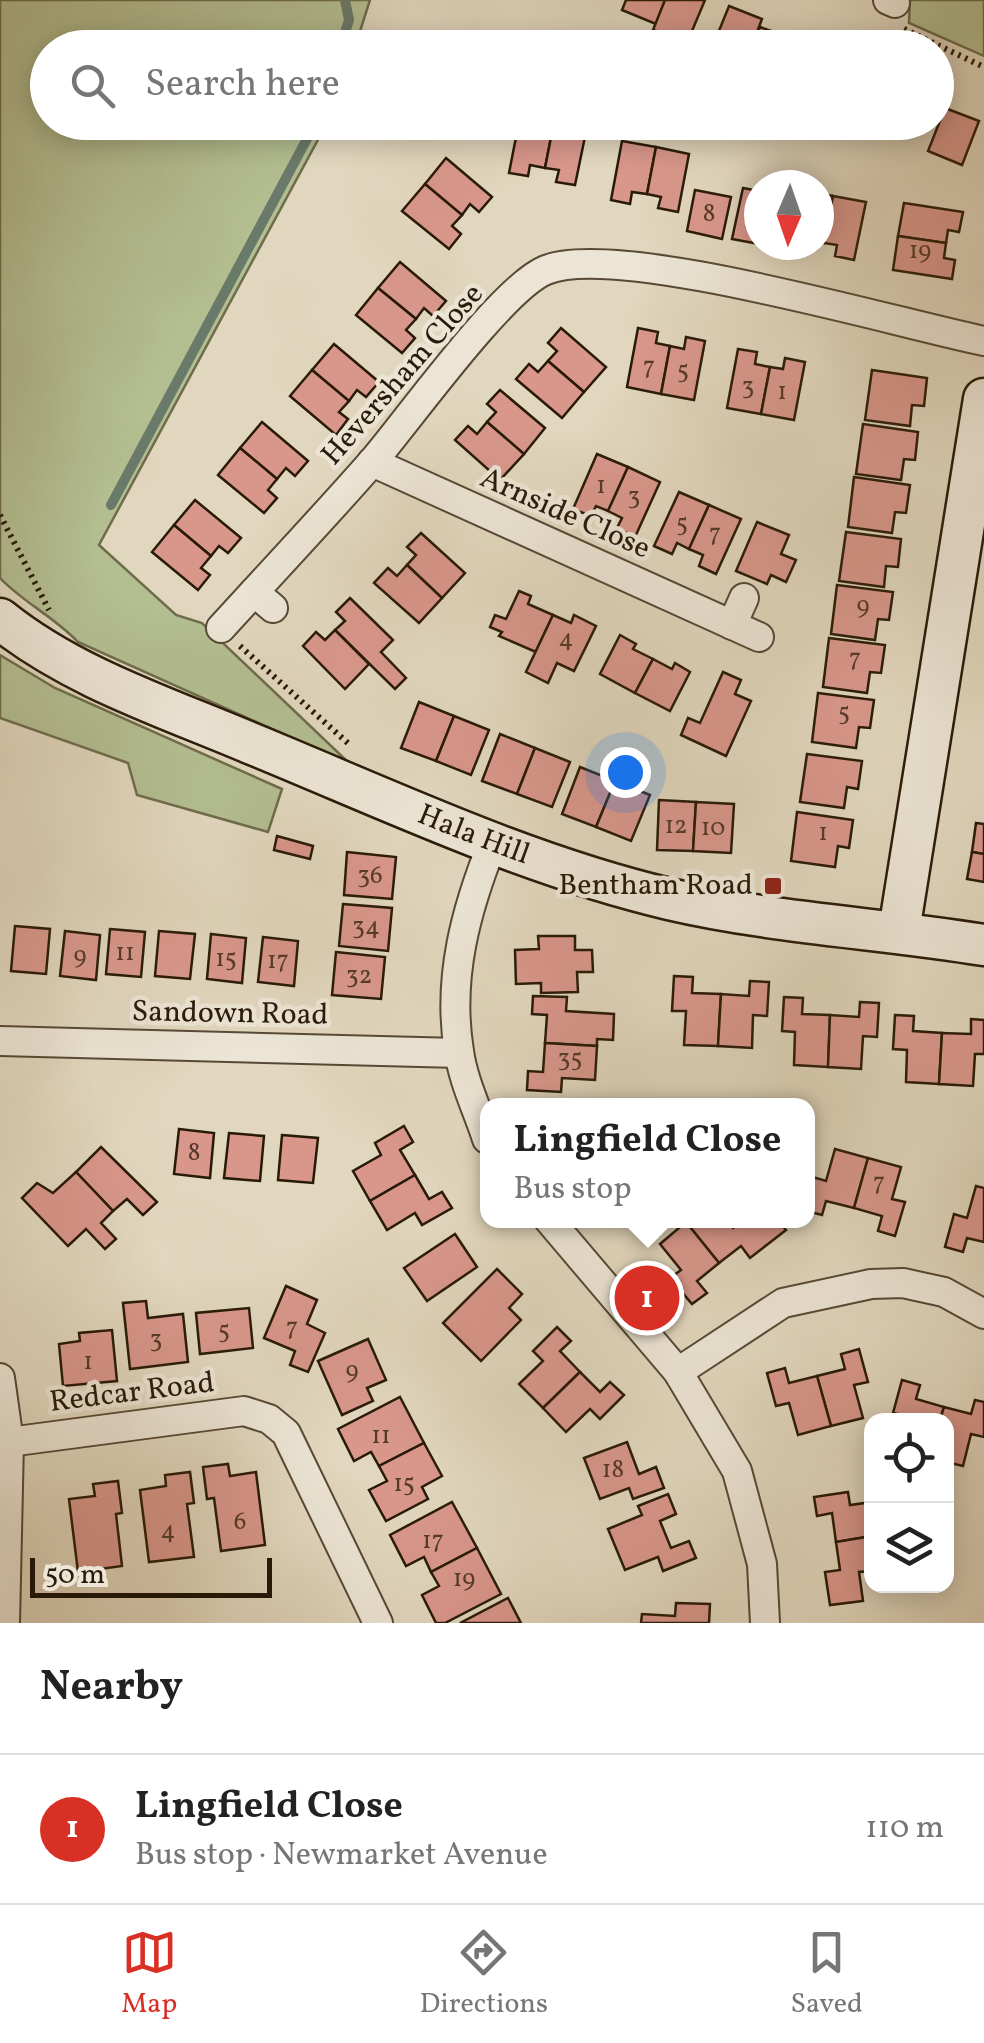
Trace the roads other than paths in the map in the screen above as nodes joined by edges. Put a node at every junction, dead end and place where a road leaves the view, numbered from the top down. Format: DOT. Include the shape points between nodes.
graph roads {
  1 [pos="984,340"];
  2 [pos="984,400"];
  3 [pos="372,462"];
  4 [pos="744,598"];
  5 [pos="0,619"];
  6 [pos="732,625"];
  7 [pos="221,628"];
  8 [pos="759,637"];
  9 [pos="493,842"];
  10 [pos="899,931"];
  11 [pos="984,945"];
  12 [pos="0,1040"];
  13 [pos="458,1053"];
  14 [pos="480,1118"];
  15 [pos="556,1228"];
  16 [pos="984,1314"];
  17 [pos="678,1372"];
  18 [pos="0,1378"];
  19 [pos="9,1442"];
  20 [pos="5,1623"];
  21 [pos="378,1623"];
  22 [pos="765,1623"];
  1 -- 3 [label="street, Heversham Close" via="712,280 589,261 544,270 487,321"];
  2 -- 10 [label="street"];
  3 -- 6 [label="street, Arnside Close"];
  3 -- 7 [label="street, Heversham Close" via="264,600"];
  4 -- 6 [label="street"];
  5 -- 9 [label="street, Hala Hill" via="36,648 148,700"];
  6 -- 8 [label="street, Arnside Close"];
  9 -- 10 [label="street, Hala Hill" via="669,899"];
  9 -- 13 [label="street" via="460,938"];
  10 -- 11 [label="street, Hala Hill"];
  12 -- 13 [label="street, Sandown Road"];
  13 -- 14 [label="street"];
  15 -- 17 [label="street"];
  16 -- 17 [label="street" via="944,1292 871,1284 784,1303"];
  17 -- 22 [label="street" via="737,1471 762,1564"];
  18 -- 19 [label="street"];
  19 -- 20 [label="street"];
  19 -- 21 [label="street, Redcar Road" via="244,1411 270,1420 286,1434"];
}
